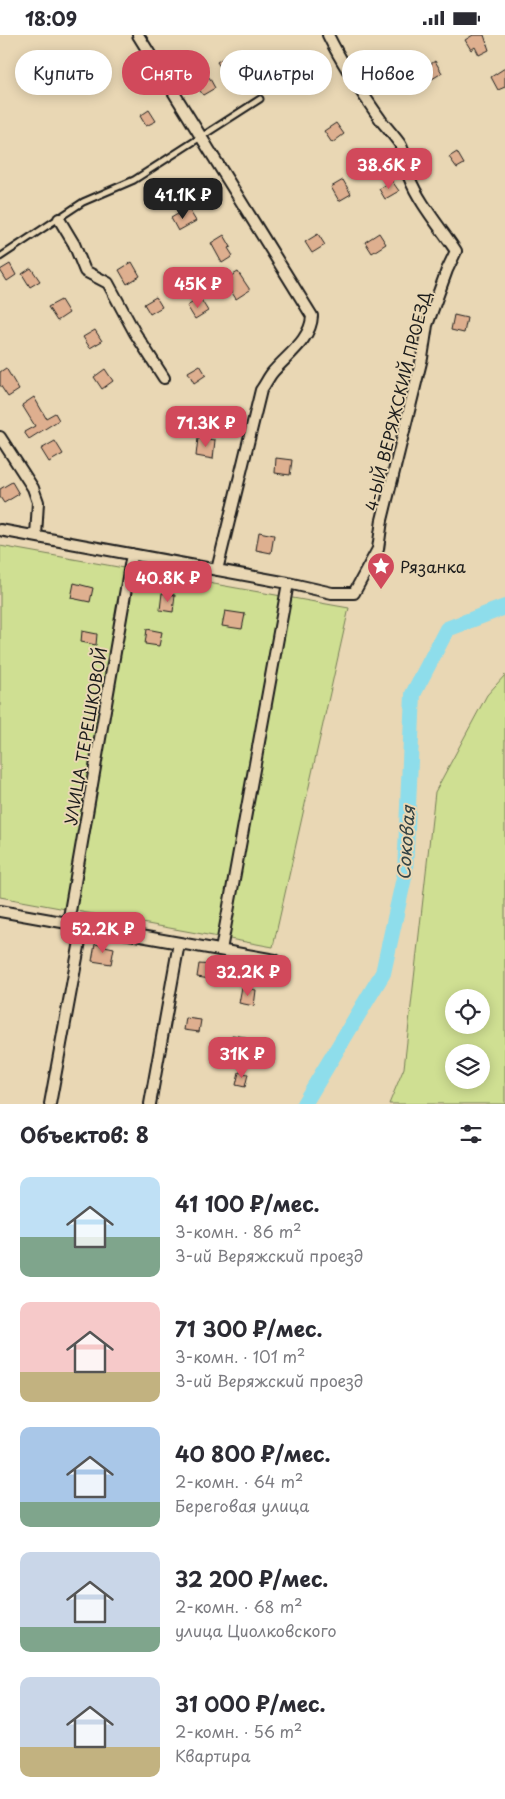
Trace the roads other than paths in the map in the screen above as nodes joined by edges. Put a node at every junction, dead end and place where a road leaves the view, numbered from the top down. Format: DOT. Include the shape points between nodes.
graph roads {
  1 [pos="138,35"];
  2 [pos="328,35"];
  3 [pos="260,99"];
  4 [pos="200,137"];
  5 [pos="59,219"];
  6 [pos="0,257"];
  7 [pos="164,378"];
  8 [pos="0,437"];
  9 [pos="0,530"];
  10 [pos="36,536"];
  11 [pos="132,554"];
  12 [pos="218,570"];
  13 [pos="288,583"];
  14 [pos="0,911"];
  15 [pos="68,923"];
  16 [pos="84,925"];
  17 [pos="179,943"];
  18 [pos="221,950"];
  19 [pos="280,975"];
  20 [pos="50,1104"];
  21 [pos="150,1104"];
  1 -- 4 [label="street"];
  2 -- 13 [label="street, 4-ЫЙ ВЕРЯЖСКИЙ ПРОЕЗД" via="342,61 400,144 417,193 456,251 428,325 378,549 354,593 332,593"];
  3 -- 4 [label="lane"];
  4 -- 5 [label="lane" via="134,180 83,203"];
  4 -- 12 [label="street" via="312,316 312,324 306,334 261,390"];
  5 -- 6 [label="lane"];
  5 -- 7 [label="street" via="86,271 108,283"];
  8 -- 10 [label="street" via="33,488 38,515"];
  9 -- 10 [label="street"];
  10 -- 11 [label="street"];
  11 -- 12 [label="street"];
  11 -- 15 [label="street, УЛИЦА ТЕРЕШКОВОЙ"];
  12 -- 13 [label="street"];
  13 -- 18 [label="street"];
  14 -- 15 [label="street"];
  15 -- 16 [label="street"];
  16 -- 17 [label="street"];
  16 -- 20 [label="street"];
  17 -- 18 [label="street"];
  17 -- 21 [label="street"];
  18 -- 19 [label="street" via="275,960 281,966"];
}
